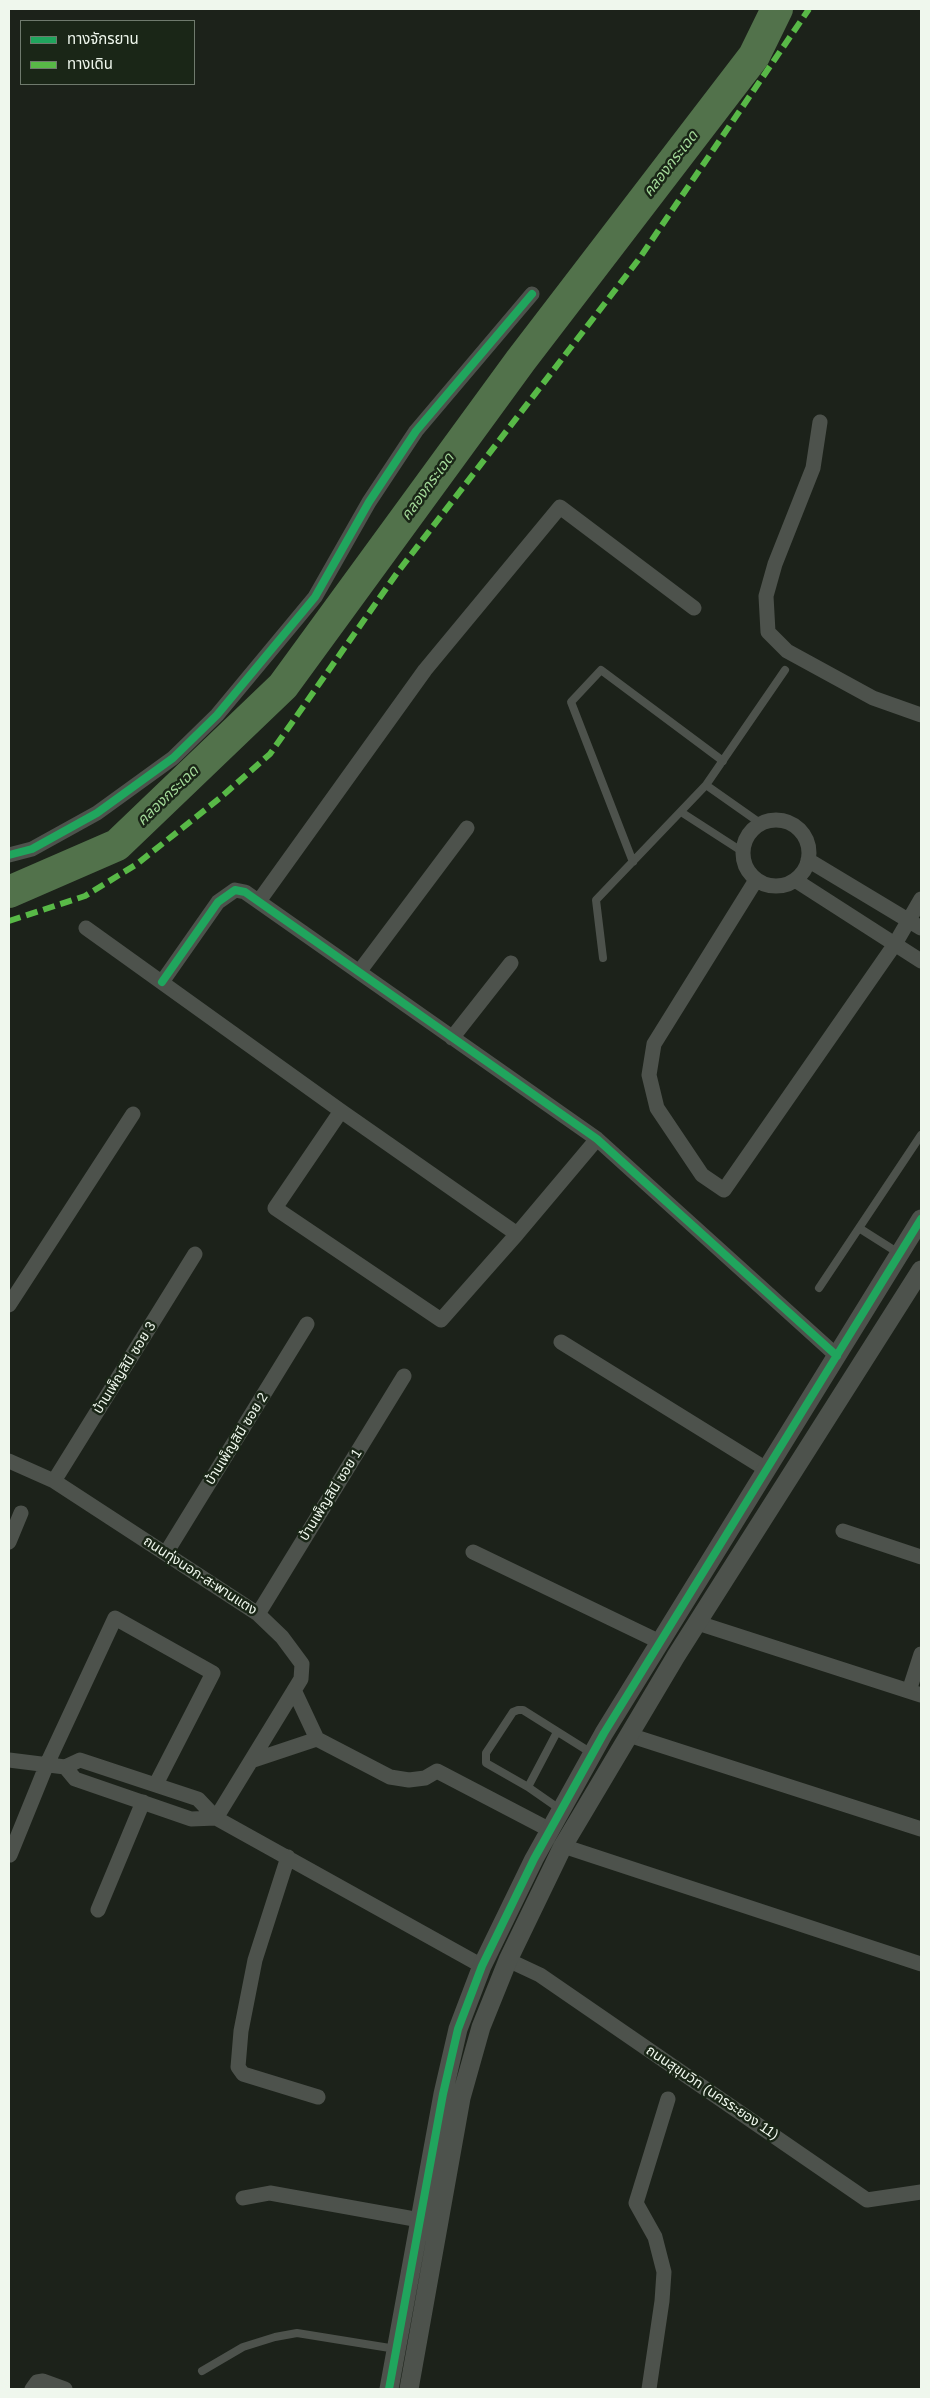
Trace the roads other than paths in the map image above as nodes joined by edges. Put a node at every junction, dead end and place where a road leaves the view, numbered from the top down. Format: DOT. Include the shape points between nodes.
graph roads {
  1 [pos="532,294"];
  2 [pos="820,422"];
  3 [pos="694,608"];
  4 [pos="785,670"];
  5 [pos="921,715"];
  6 [pos="724,761"];
  7 [pos="706,785"];
  8 [pos="681,812"];
  9 [pos="760,824"];
  10 [pos="468,828"];
  11 [pos="743,852"];
  12 [pos="9,855"];
  13 [pos="808,860"];
  14 [pos="633,862"];
  15 [pos="756,880"];
  16 [pos="795,880"];
  17 [pos="921,899"];
  18 [pos="259,901"];
  19 [pos="915,924"];
  20 [pos="86,928"];
  21 [pos="895,944"];
  22 [pos="603,958"];
  23 [pos="921,961"];
  24 [pos="511,963"];
  25 [pos="359,972"];
  26 [pos="162,982"];
  27 [pos="452,1038"];
  28 [pos="341,1111"];
  29 [pos="133,1114"];
  30 [pos="921,1135"];
  31 [pos="596,1139"];
  32 [pos="921,1219"];
  33 [pos="859,1228"];
  34 [pos="517,1234"];
  35 [pos="195,1254"];
  36 [pos="900,1254"];
  37 [pos="921,1270"];
  38 [pos="819,1288"];
  39 [pos="9,1305"];
  40 [pos="308,1324"];
  41 [pos="561,1342"];
  42 [pos="837,1356"];
  43 [pos="404,1376"];
  44 [pos="9,1461"];
  45 [pos="766,1469"];
  46 [pos="54,1481"];
  47 [pos="21,1512"];
  48 [pos="843,1531"];
  49 [pos="9,1542"];
  50 [pos="473,1552"];
  51 [pos="166,1554"];
  52 [pos="921,1557"];
  53 [pos="258,1614"];
  54 [pos="698,1623"];
  55 [pos="660,1642"];
  56 [pos="921,1654"];
  57 [pos="294,1690"];
  58 [pos="915,1693"];
  59 [pos="557,1732"];
  60 [pos="629,1735"];
  61 [pos="316,1739"];
  62 [pos="592,1754"];
  63 [pos="9,1760"];
  64 [pos="251,1761"];
  65 [pos="47,1764"];
  66 [pos="65,1767"];
  67 [pos="156,1784"];
  68 [pos="528,1787"];
  69 [pos="142,1802"];
  70 [pos="562,1810"];
  71 [pos="216,1818"];
  72 [pos="921,1829"];
  73 [pos="550,1830"];
  74 [pos="563,1846"];
  75 [pos="10,1855"];
  76 [pos="288,1857"];
  77 [pos="98,1910"];
  78 [pos="508,1960"];
  79 [pos="921,1964"];
  80 [pos="482,1966"];
  81 [pos="318,2097"];
  82 [pos="668,2100"];
  83 [pos="921,2192"];
  84 [pos="243,2198"];
  85 [pos="420,2220"];
  86 [pos="396,2349"];
  87 [pos="202,2371"];
  88 [pos="32,2389"];
  89 [pos="65,2389"];
  90 [pos="389,2389"];
  91 [pos="409,2389"];
  92 [pos="650,2389"];
  1 -- 12 [label="street" via="416,431 369,502 315,598 217,715 174,758 97,813 32,849"];
  2 -- 5 [label="street" via="813,468 766,596 768,632 787,652 864,694"];
  3 -- 18 [label="street" via="560,507 425,670"];
  4 -- 6 [label="lane"];
  6 -- 7 [label="lane"];
  6 -- 14 [label="lane" via="600,670 576,696 571,702"];
  7 -- 8 [label="lane"];
  7 -- 9 [label="lane"];
  8 -- 11 [label="lane"];
  8 -- 14 [label="lane"];
  9 -- 11 [label="street" via="748,835"];
  9 -- 13 [label="street" via="771,820 793,824 803,833 808,846"];
  10 -- 25 [label="street"];
  11 -- 15 [label="street" via="749,872"];
  13 -- 16 [label="street" via="804,872"];
  13 -- 19 [label="street"];
  14 -- 22 [label="lane" via="596,900"];
  15 -- 16 [label="street" via="783,886"];
  15 -- 21 [label="street" via="654,1044 650,1075 657,1108 702,1175 724,1190"];
  16 -- 21 [label="street"];
  17 -- 19 [label="street"];
  18 -- 25 [label="street"];
  18 -- 26 [label="street" via="235,890 225,895"];
  19 -- 21 [label="street"];
  20 -- 26 [label="street"];
  21 -- 23 [label="street"];
  24 -- 27 [label="street"];
  25 -- 27 [label="street"];
  26 -- 28 [label="street"];
  27 -- 31 [label="street"];
  28 -- 34 [label="street"];
  28 -- 34 [label="street" via="275,1208 441,1320"];
  29 -- 39 [label="street"];
  30 -- 33 [label="lane"];
  31 -- 34 [label="street"];
  31 -- 42 [label="street"];
  32 -- 36 [label="street"];
  33 -- 36 [label="lane"];
  33 -- 38 [label="lane"];
  35 -- 46 [label="street, บ้านเพ็ญสินี ซอย 3"];
  36 -- 42 [label="street"];
  37 -- 54 [label="street"];
  40 -- 51 [label="street, บ้านเพ็ญสินี ซอย 2"];
  41 -- 45 [label="street"];
  42 -- 45 [label="street"];
  43 -- 53 [label="street, บ้านเพ็ญสินี ซอย 1"];
  44 -- 46 [label="street, ถนนทุ่งนอก-สะพานแตง"];
  45 -- 55 [label="street"];
  46 -- 51 [label="street, ถนนทุ่งนอก-สะพานแตง"];
  47 -- 49 [label="street"];
  48 -- 52 [label="street"];
  50 -- 55 [label="street"];
  51 -- 53 [label="street, ถนนทุ่งนอก-สะพานแตง"];
  53 -- 57 [label="street, ถนนทุ่งนอก-สะพานแตง" via="282,1637 302,1664 301,1679"];
  54 -- 58 [label="street"];
  54 -- 60 [label="street"];
  55 -- 62 [label="street"];
  56 -- 58 [label="street"];
  57 -- 61 [label="street"];
  57 -- 64 [label="street, ถนนทุ่งนอก-สะพานแตง"];
  59 -- 62 [label="lane"];
  59 -- 68 [label="lane"];
  59 -- 68 [label="lane" via="518,1710 513,1712 486,1754 486,1763"];
  60 -- 72 [label="street"];
  60 -- 74 [label="street"];
  61 -- 64 [label="street"];
  61 -- 73 [label="street" via="390,1777 425,1778 437,1771"];
  62 -- 70 [label="street"];
  63 -- 65 [label="street"];
  64 -- 71 [label="street, ถนนทุ่งนอก-สะพานแตง"];
  65 -- 66 [label="street"];
  65 -- 67 [label="street" via="115,1618 213,1672"];
  65 -- 75 [label="street"];
  66 -- 67 [label="street" via="80,1760"];
  66 -- 69 [label="street" via="75,1779"];
  67 -- 71 [label="street" via="198,1799"];
  68 -- 70 [label="lane"];
  69 -- 71 [label="street" via="191,1819"];
  69 -- 77 [label="street"];
  70 -- 73 [label="street"];
  71 -- 76 [label="street"];
  73 -- 80 [label="street"];
  74 -- 78 [label="street"];
  74 -- 79 [label="street"];
  76 -- 80 [label="street"];
  76 -- 81 [label="street" via="255,1960 241,2031 238,2067 243,2074"];
  78 -- 83 [label="street, ถนนสุขุมวิท (นครระยอง 11)" via="540,1975 867,2200"];
  78 -- 91 [label="street" via="481,2027 461,2098"];
  80 -- 85 [label="street" via="458,2028"];
  82 -- 92 [label="street" via="636,2203 655,2237 664,2272"];
  84 -- 85 [label="street" via="270,2193"];
  85 -- 86 [label="street"];
  86 -- 87 [label="lane" via="297,2334 275,2336 243,2346"];
  86 -- 90 [label="street"];
  88 -- 89 [label="street" via="37,2382 43,2381"];
}
